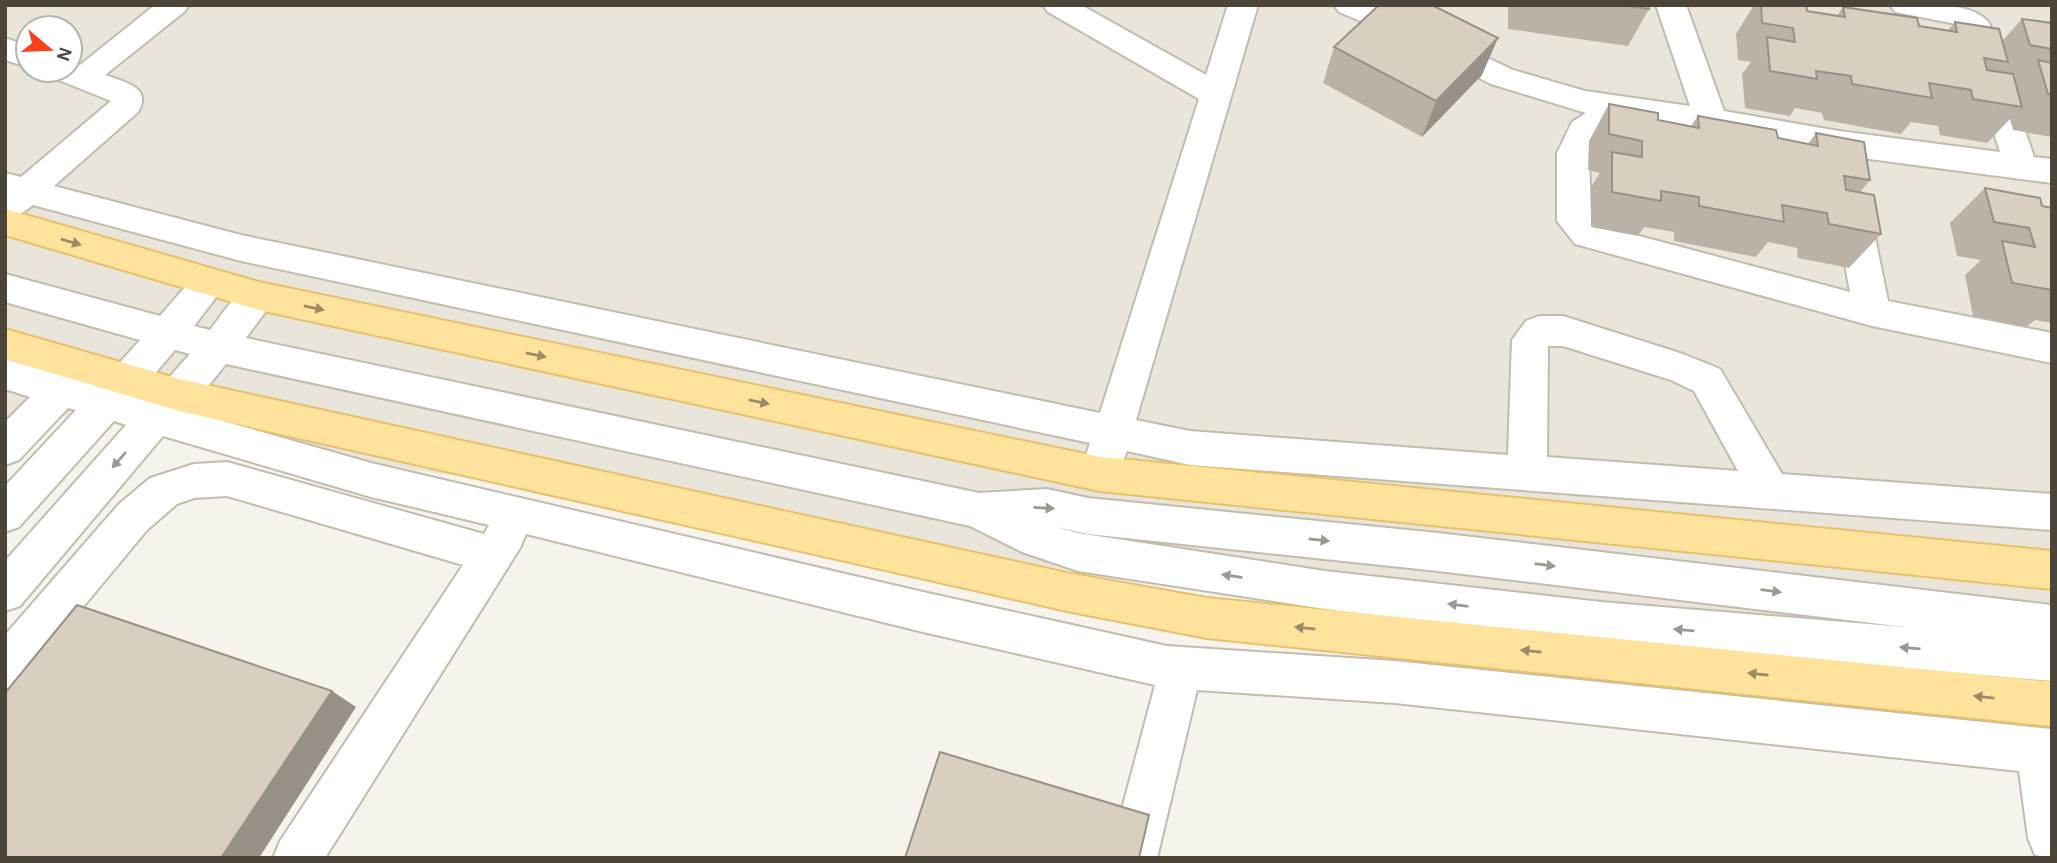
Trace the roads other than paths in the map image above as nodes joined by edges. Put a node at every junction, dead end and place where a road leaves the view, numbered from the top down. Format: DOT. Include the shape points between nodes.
graph roads {
  1 [pos="174,5"];
  2 [pos="1058,5"];
  3 [pos="1243,5"];
  4 [pos="1349,5"];
  5 [pos="1671,5"];
  6 [pos="1905,5"];
  7 [pos="84,65"];
  8 [pos="84,72"];
  9 [pos="1215,94"];
  10 [pos="1618,108"];
  11 [pos="1712,120"];
  12 [pos="1839,143"];
  13 [pos="2036,169"];
  14 [pos="13,195"];
  15 [pos="5,222"];
  16 [pos="209,283"];
  17 [pos="5,288"];
  18 [pos="258,296"];
  19 [pos="1872,312"];
  20 [pos="166,334"];
  21 [pos="5,344"];
  22 [pos="218,346"];
  23 [pos="2052,348"];
  24 [pos="5,374"];
  25 [pos="71,379"];
  26 [pos="116,392"];
  27 [pos="167,406"];
  28 [pos="1112,434"];
  29 [pos="9,439"];
  30 [pos="1527,473"];
  31 [pos="1100,474"];
  32 [pos="547,477"];
  33 [pos="1770,491"];
  34 [pos="2052,512"];
  35 [pos="5,514"];
  36 [pos="519,515"];
  37 [pos="1083,534"];
  38 [pos="493,555"];
  39 [pos="2052,570"];
  40 [pos="5,592"];
  41 [pos="1067,592"];
  42 [pos="2052,625"];
  43 [pos="1046,640"];
  44 [pos="2052,660"];
  45 [pos="1181,667"];
  46 [pos="5,668"];
  47 [pos="2052,704"];
  48 [pos="2045,751"];
  49 [pos="2052,838"];
  50 [pos="297,858"];
  51 [pos="1133,858"];
  1 -- 7 [label="street"];
  2 -- 9 [label="street"];
  3 -- 9 [label="street"];
  4 -- 10 [label="street" via="1502,77"];
  5 -- 11 [label="street"];
  6 -- 13 [label="street" via="1965,16 1974,23"];
  8 -- 14 [label="street" via="127,95 127,104"];
  9 -- 28 [label="street"];
  10 -- 11 [label="street"];
  10 -- 19 [label="street" via="1583,130 1573,153 1574,221 1587,235"];
  11 -- 12 [label="street"];
  12 -- 13 [label="street"];
  12 -- 19 [label="street"];
  14 -- 28 [label="street"];
  15 -- 16 [label="main road, one-way"];
  16 -- 18 [label="main road"];
  16 -- 20 [label="street"];
  17 -- 20 [label="street"];
  18 -- 22 [label="street"];
  18 -- 31 [label="main road, one-way"];
  19 -- 23 [label="street"];
  20 -- 22 [label="street"];
  20 -- 26 [label="street"];
  21 -- 25 [label="main road"];
  22 -- 27 [label="street"];
  22 -- 37 [label="street" via="976,510 1036,539"];
  24 -- 25 [label="street"];
  25 -- 26 [label="street"];
  25 -- 29 [label="street"];
  26 -- 27 [label="street"];
  26 -- 35 [label="street"];
  27 -- 32 [label="main road"];
  27 -- 36 [label="street" via="371,480"];
  27 -- 40 [label="street, one-way"];
  28 -- 30 [label="street" via="1190,448"];
  28 -- 31 [label="street"];
  30 -- 33 [label="street"];
  30 -- 33 [label="street" via="1530,340 1539,331 1563,331 1707,380"];
  31 -- 37 [label="street"];
  31 -- 39 [label="main road"];
  32 -- 36 [label="street"];
  32 -- 41 [label="main road"];
  33 -- 34 [label="street"];
  36 -- 38 [label="street"];
  36 -- 43 [label="street"];
  37 -- 41 [label="street"];
  37 -- 42 [label="street, one-way" via="1438,552"];
  44 -- 37 [label="street, one-way" via="1601,622 1325,590"];
  38 -- 46 [label="street" via="227,479 194,481 164,491 133,517"];
  38 -- 50 [label="street"];
  41 -- 43 [label="street"];
  47 -- 41 [label="main road, one-way" via="1207,618"];
  43 -- 45 [label="street"];
  45 -- 48 [label="street" via="1395,682"];
  45 -- 51 [label="street"];
  48 -- 49 [label="street"];
}
